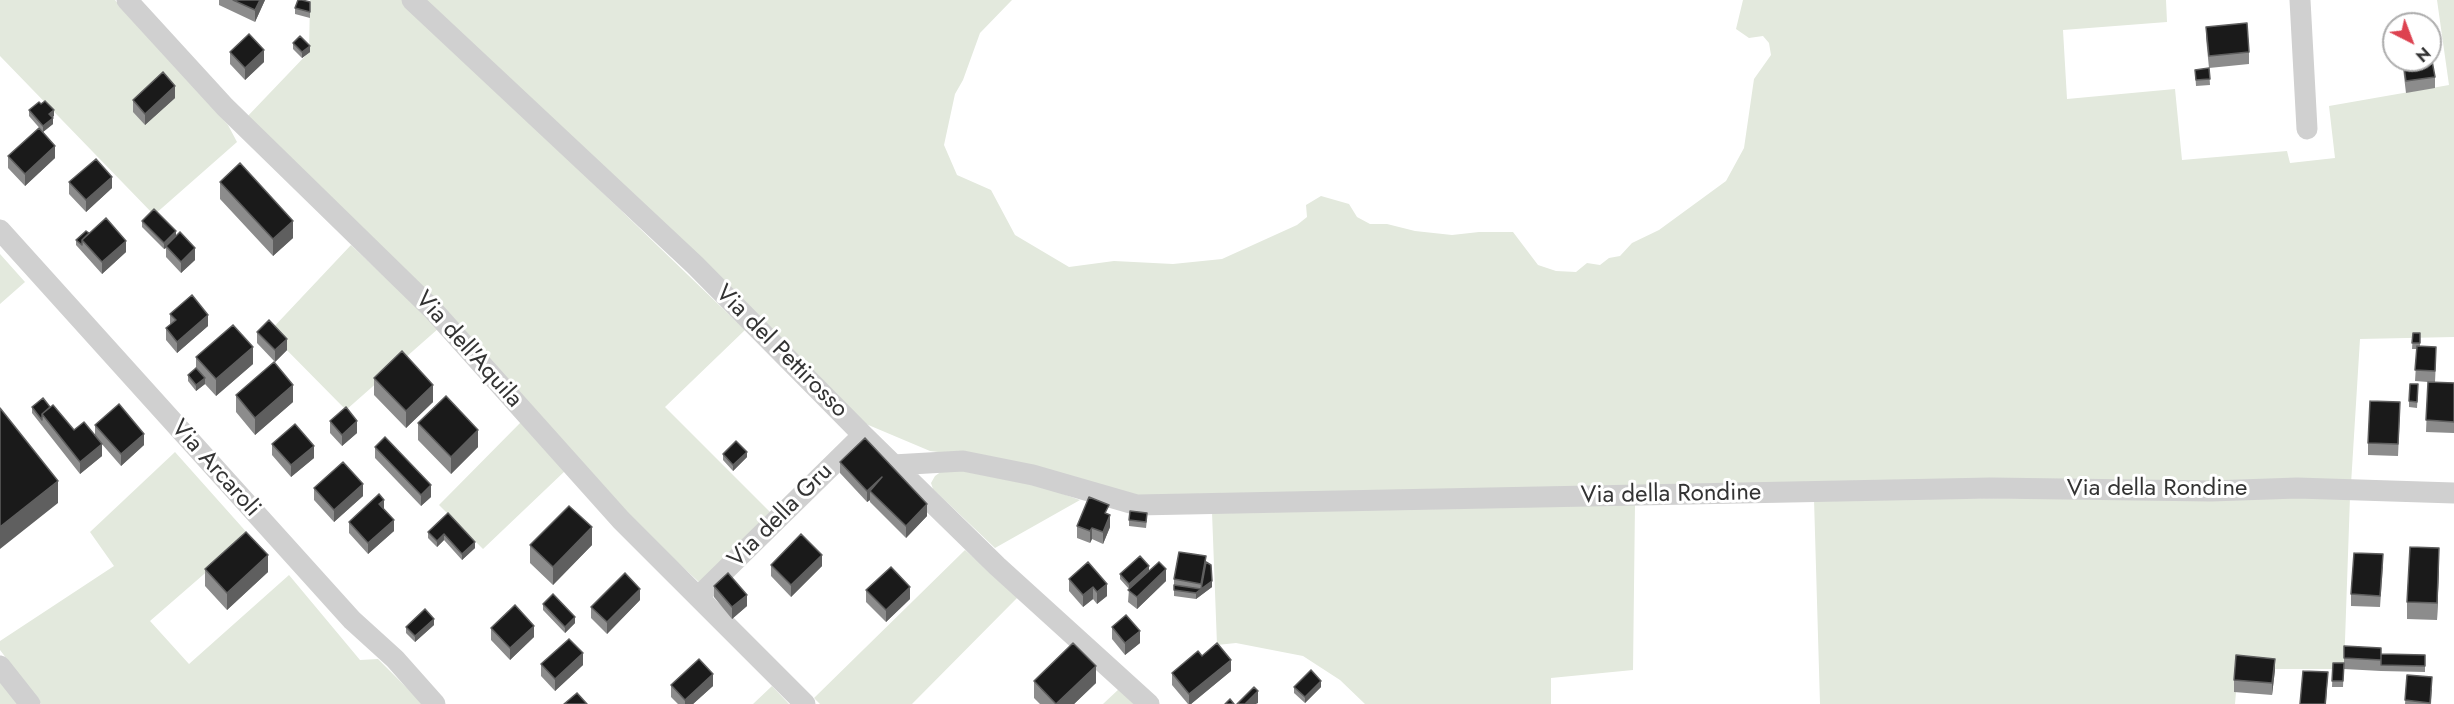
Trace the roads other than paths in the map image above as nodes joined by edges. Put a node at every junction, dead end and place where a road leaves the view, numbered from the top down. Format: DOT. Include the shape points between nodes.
graph roads {
  1 [pos="412,0"];
  2 [pos="2300,0"];
  3 [pos="129,1"];
  4 [pos="2307,129"];
  5 [pos="0,230"];
  6 [pos="863,435"];
  7 [pos="893,465"];
  8 [pos="2454,493"];
  9 [pos="698,597"];
  10 [pos="0,666"];
  11 [pos="30,704"];
  12 [pos="435,704"];
  13 [pos="805,704"];
  14 [pos="1149,704"];
  1 -- 6 [label="street, Via del Pettirosso" via="695,265"];
  2 -- 4 [label="street"];
  3 -- 9 [label="street, Via dell'Aquila" via="225,107 433,310 621,520"];
  5 -- 12 [label="street, Via Arcaroli" via="352,620 395,659"];
  6 -- 7 [label="street, Via del Pettirosso"];
  6 -- 9 [label="street, Via della Gru"];
  7 -- 8 [label="street, Via della Rondine" via="963,461 1033,475 1137,505 1991,488 2298,488"];
  7 -- 14 [label="street, Via del Pettirosso"];
  9 -- 13 [label="street, Via dell'Aquila"];
  10 -- 11 [label="street"];
}
